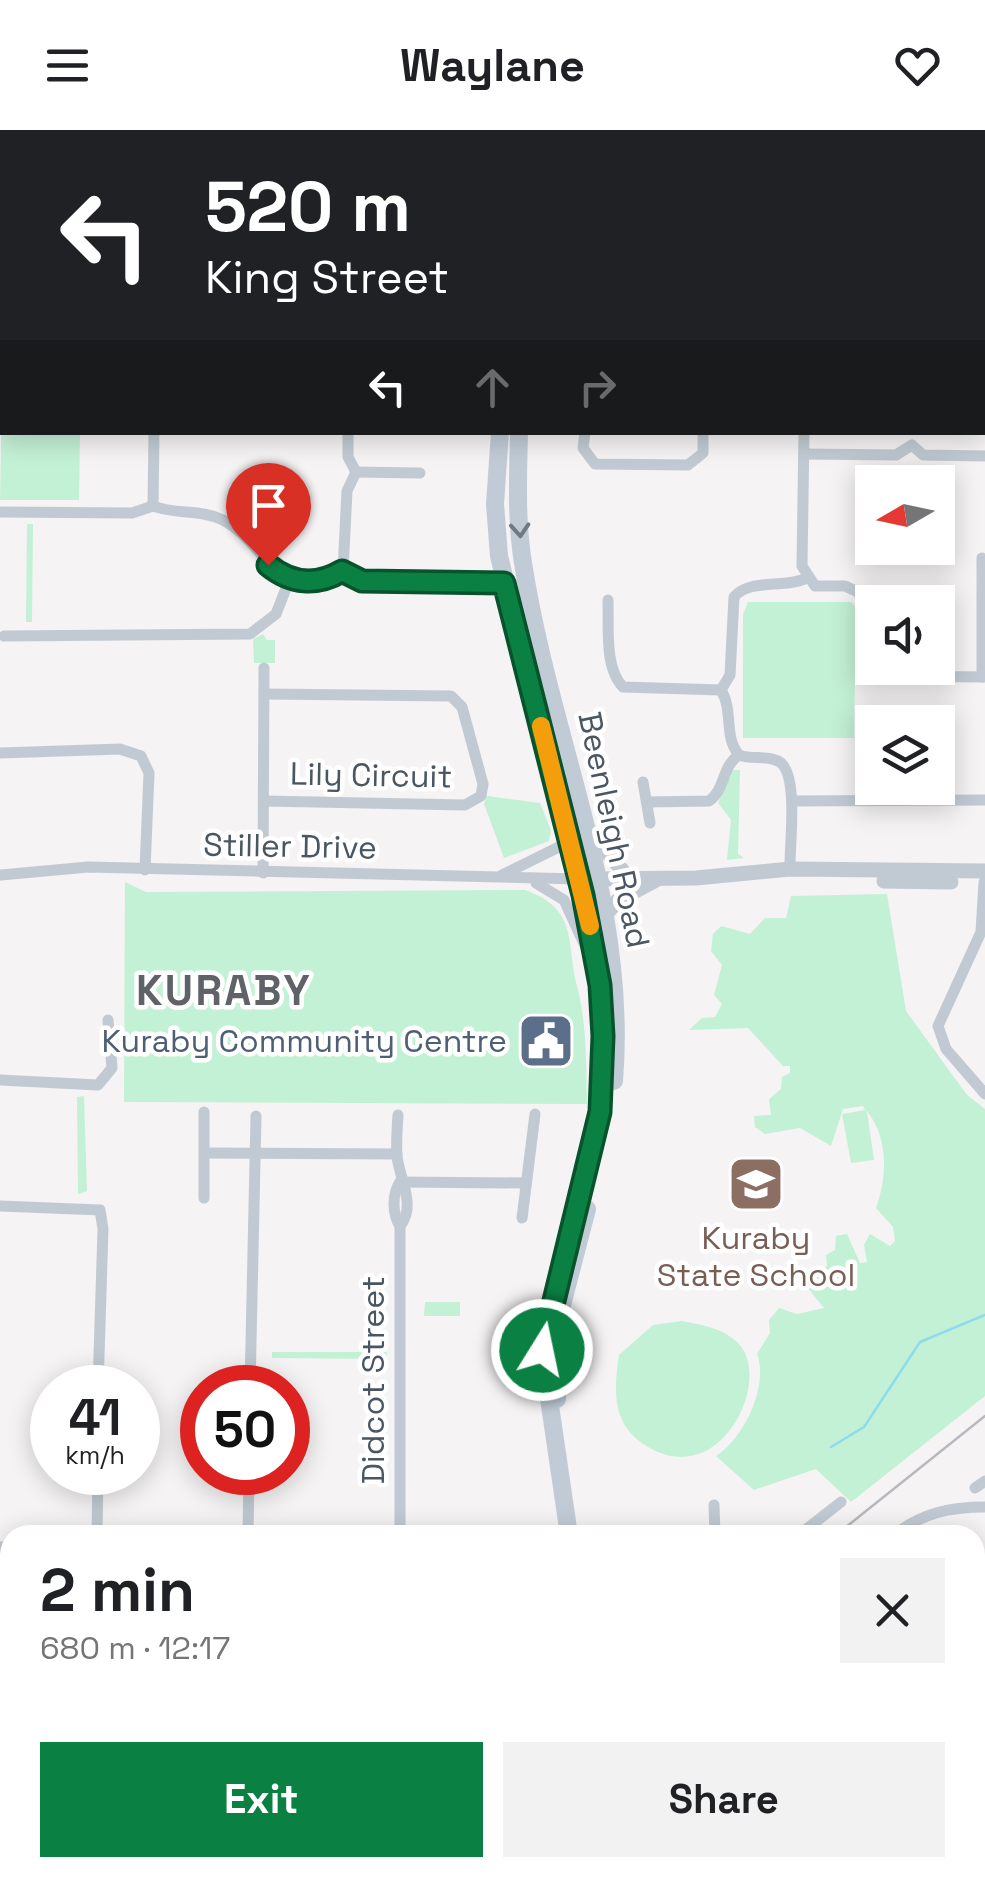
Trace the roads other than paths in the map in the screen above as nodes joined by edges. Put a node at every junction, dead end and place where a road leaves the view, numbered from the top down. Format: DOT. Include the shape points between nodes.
graph roads {
  1 [pos="154,435"];
  2 [pos="348,435"];
  3 [pos="500,435"];
  4 [pos="519,435"];
  5 [pos="584,435"];
  6 [pos="703,435"];
  7 [pos="804,435"];
  8 [pos="912,439"];
  9 [pos="804,454"];
  10 [pos="985,456"];
  11 [pos="356,472"];
  12 [pos="420,472"];
  13 [pos="153,506"];
  14 [pos="0,512"];
  15 [pos="982,558"];
  16 [pos="342,571"];
  17 [pos="290,578"];
  18 [pos="807,578"];
  19 [pos="526,582"];
  20 [pos="504,583"];
  21 [pos="608,600"];
  22 [pos="4,636"];
  23 [pos="264,668"];
  24 [pos="983,677"];
  25 [pos="721,690"];
  26 [pos="266,694"];
  27 [pos="0,754"];
  28 [pos="739,755"];
  29 [pos="643,782"];
  30 [pos="985,800"];
  31 [pos="264,801"];
  32 [pos="792,801"];
  33 [pos="646,802"];
  34 [pos="650,824"];
  35 [pos="587,829"];
  36 [pos="569,842"];
  37 [pos="790,869"];
  38 [pos="145,870"];
  39 [pos="840,872"];
  40 [pos="985,872"];
  41 [pos="263,873"];
  42 [pos="0,875"];
  43 [pos="505,877"];
  44 [pos="628,877"];
  45 [pos="599,878"];
  46 [pos="660,878"];
  47 [pos="579,880"];
  48 [pos="984,882"];
  49 [pos="606,913"];
  50 [pos="600,985"];
  51 [pos="108,1020"];
  52 [pos="0,1080"];
  53 [pos="985,1094"];
  54 [pos="204,1112"];
  55 [pos="536,1114"];
  56 [pos="256,1116"];
  57 [pos="398,1116"];
  58 [pos="206,1153"];
  59 [pos="257,1154"];
  60 [pos="396,1154"];
  61 [pos="400,1182"];
  62 [pos="524,1183"];
  63 [pos="204,1198"];
  64 [pos="0,1206"];
  65 [pos="522,1218"];
  66 [pos="99,1365"];
  67 [pos="251,1365"];
  68 [pos="98,1495"];
  69 [pos="249,1495"];
  70 [pos="841,1502"];
  71 [pos="714,1504"];
  72 [pos="985,1507"];
  73 [pos="98,1525"];
  74 [pos="248,1525"];
  75 [pos="400,1525"];
  76 [pos="568,1525"];
  77 [pos="580,1525"];
  78 [pos="714,1525"];
  79 [pos="812,1525"];
  80 [pos="911,1525"];
  1 -- 13 [label="street"];
  2 -- 11 [label="street"];
  3 -- 20 [label="main road, Beenleigh Road" via="496,518"];
  4 -- 19 [label="main road, Beenleigh Road, one-way"];
  5 -- 6 [label="street" via="595,464 688,465 703,453"];
  7 -- 9 [label="street"];
  8 -- 9 [label="street" via="896,455"];
  8 -- 10 [label="street" via="923,455"];
  9 -- 18 [label="street"];
  11 -- 12 [label="street"];
  11 -- 16 [label="street" via="347,491"];
  13 -- 14 [label="street" via="132,514"];
  13 -- 17 [label="street" via="224,521"];
  15 -- 24 [label="street"];
  16 -- 17 [label="street" via="317,581"];
  16 -- 20 [label="street" via="362,581"];
  17 -- 22 [label="street" via="276,614 250,634"];
  18 -- 24 [label="street" via="814,586 858,592 868,670 879,676"];
  18 -- 25 [label="street" via="784,587 748,587 734,597 730,674"];
  19 -- 20 [label="street"];
  19 -- 35 [label="main road, Beenleigh Road"];
  20 -- 36 [label="main road, Beenleigh Road"];
  21 -- 25 [label="street" via="620,685"];
  23 -- 26 [label="street, Lily Circuit"];
  25 -- 28 [label="street"];
  26 -- 31 [label="street, Lily Circuit"];
  26 -- 31 [label="street, Lily Circuit" via="451,696 462,707 483,784 481,796 465,805"];
  27 -- 38 [label="street" via="120,750 141,756 149,773"];
  28 -- 32 [label="street" via="783,763"];
  28 -- 33 [label="street" via="709,801"];
  29 -- 33 [label="street"];
  30 -- 32 [label="street"];
  31 -- 41 [label="street, Lily Circuit"];
  32 -- 37 [label="street"];
  33 -- 34 [label="street"];
  35 -- 44 [label="street"];
  35 -- 45 [label="main road, Beenleigh Road"];
  36 -- 43 [label="street"];
  36 -- 47 [label="main road, Beenleigh Road"];
  37 -- 39 [label="street"];
  37 -- 46 [label="street"];
  38 -- 41 [label="street, Stiller Drive"];
  38 -- 42 [label="street, Stiller Drive" via="50,867"];
  39 -- 40 [label="street"];
  39 -- 48 [label="street" via="884,881"];
  41 -- 43 [label="street, Stiller Drive"];
  43 -- 47 [label="street, Stiller Drive"];
  43 -- 50 [label="street" via="546,885 560,896"];
  44 -- 45 [label="street"];
  44 -- 46 [label="street"];
  45 -- 47 [label="street"];
  45 -- 49 [label="main road, Beenleigh Road"];
  46 -- 49 [label="street"];
  47 -- 50 [label="main road, Beenleigh Road"];
  48 -- 53 [label="street" via="981,932 938,1026 946,1050"];
  49 -- 77 [label="main road, Beenleigh Road" via="618,1029 611,1114 556,1344 558,1407"];
  50 -- 76 [label="main road, Beenleigh Road" via="600,1112 542,1350"];
  51 -- 52 [label="street" via="112,1068 98,1085"];
  54 -- 58 [label="street"];
  55 -- 62 [label="street"];
  56 -- 59 [label="street"];
  57 -- 60 [label="street, Didcot Street"];
  58 -- 59 [label="street"];
  58 -- 63 [label="street"];
  59 -- 60 [label="street"];
  59 -- 67 [label="street"];
  60 -- 61 [label="street, Didcot Street"];
  61 -- 62 [label="street"];
  61 -- 75 [label="street, Didcot Street"];
  62 -- 65 [label="street"];
  64 -- 66 [label="street" via="100,1210"];
  68 -- 73 [label="street"];
  69 -- 74 [label="street"];
  70 -- 79 [label="street"];
  71 -- 78 [label="street"];
  72 -- 80 [label="street" via="958,1507"];
}
